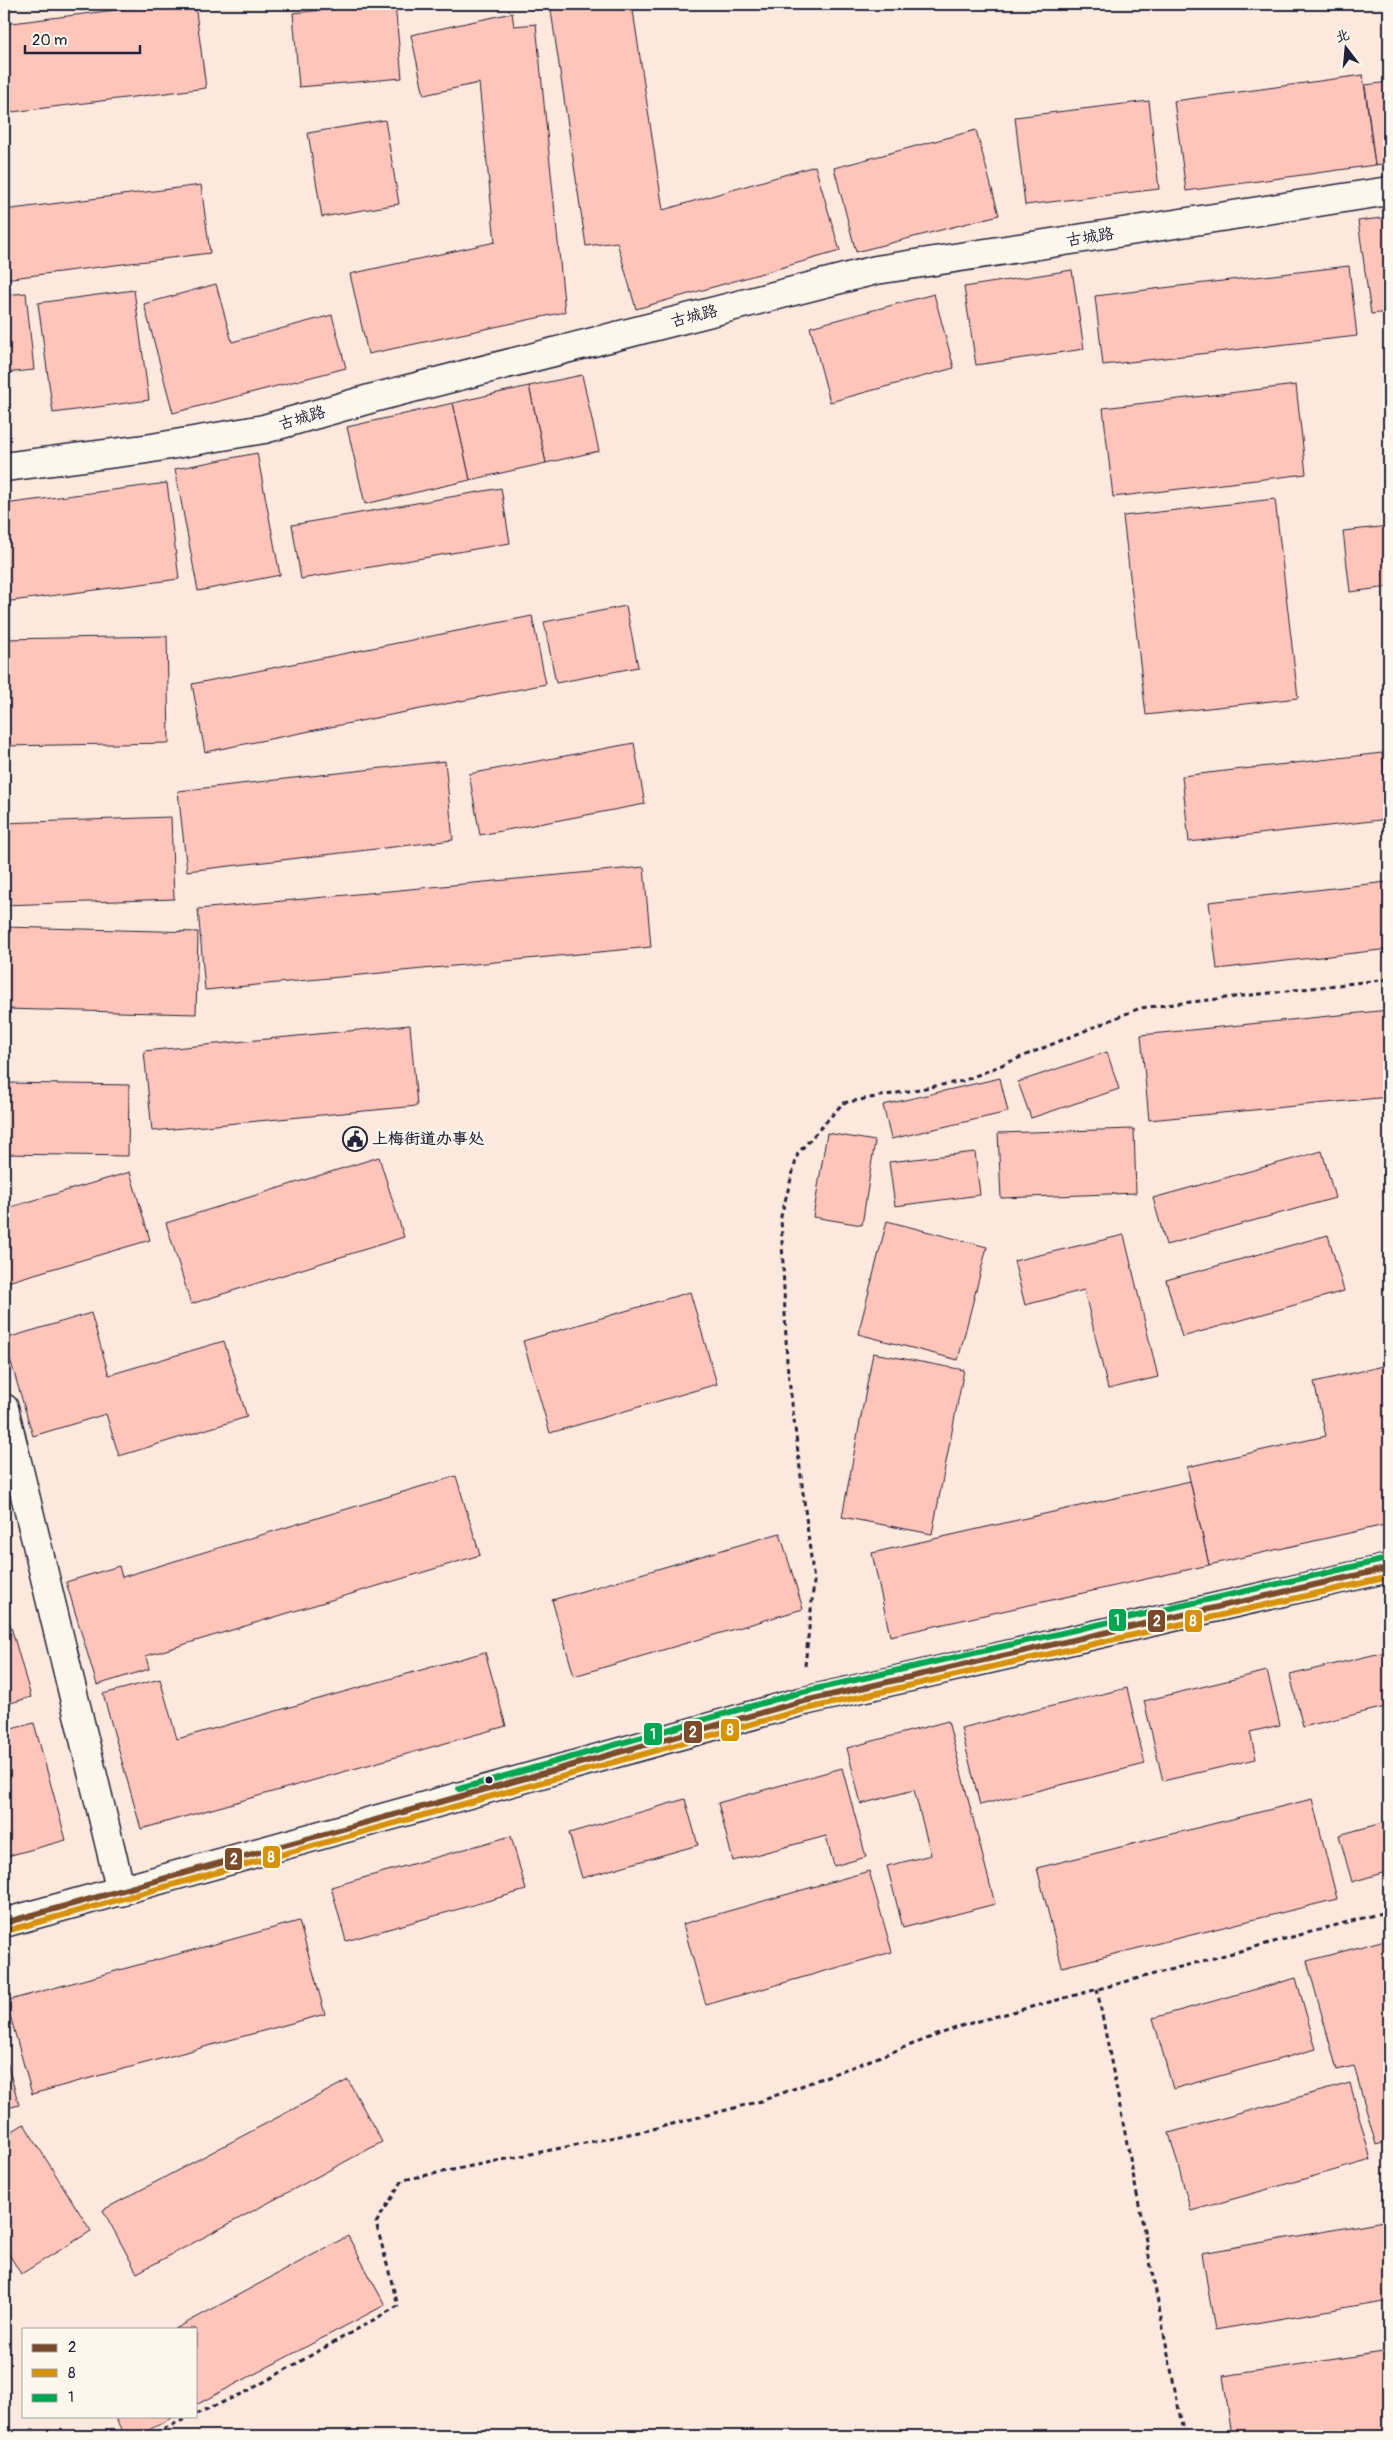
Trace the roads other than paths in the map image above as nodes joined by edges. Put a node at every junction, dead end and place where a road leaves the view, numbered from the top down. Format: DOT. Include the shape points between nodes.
graph roads {
  1 [pos="1389,191"];
  2 [pos="4,467"];
  3 [pos="4,1408"];
  4 [pos="1389,1568"];
  5 [pos="121,1892"];
  6 [pos="4,1923"];
  1 -- 2 [label="street, 古城路" via="876,270 372,398 264,429 146,449"];
  3 -- 5 [label="street"];
  4 -- 5 [label="street" via="800,1702"];
  5 -- 6 [label="street"];
}
